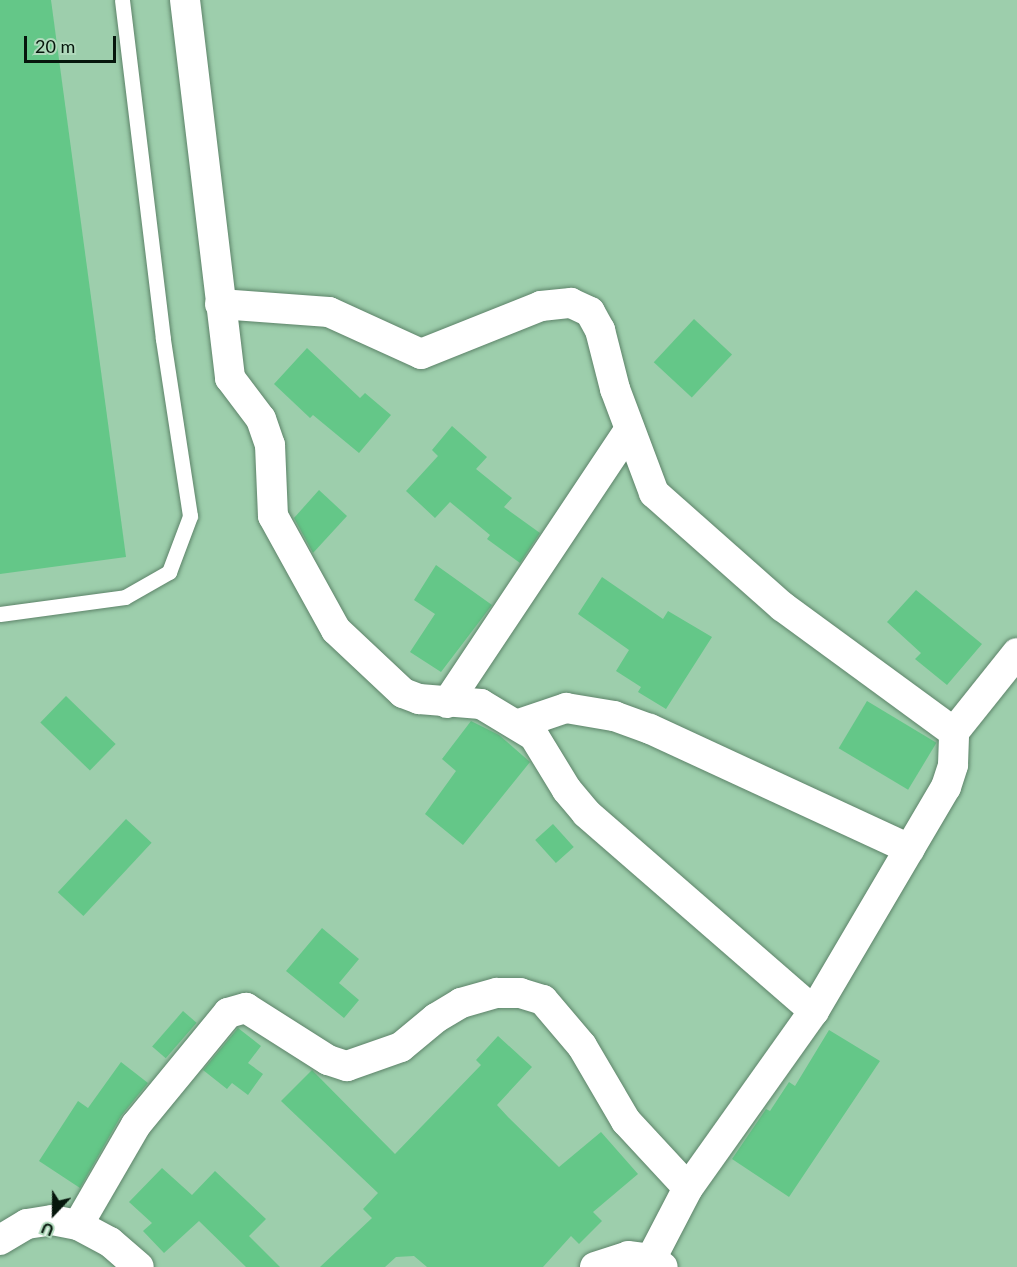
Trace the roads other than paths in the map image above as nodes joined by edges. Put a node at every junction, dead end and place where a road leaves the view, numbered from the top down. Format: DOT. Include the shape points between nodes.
graph roads {
  1 [pos="123,0"];
  2 [pos="185,0"];
  3 [pos="220,304"];
  4 [pos="630,429"];
  5 [pos="0,614"];
  6 [pos="1017,652"];
  7 [pos="447,703"];
  8 [pos="519,724"];
  9 [pos="954,732"];
  10 [pos="910,849"];
  11 [pos="814,1011"];
  12 [pos="688,1188"];
  13 [pos="78,1225"];
  14 [pos="0,1240"];
  15 [pos="657,1263"];
  16 [pos="139,1267"];
  17 [pos="595,1267"];
  1 -- 5 [label="lane" via="163,339 190,516 169,572 125,597"];
  2 -- 3 [label="street"];
  3 -- 4 [label="street" via="329,312 421,354 541,306 571,303 590,312 600,330"];
  3 -- 7 [label="street" via="230,378 261,420 270,445 273,516 306,578 336,630 393,687 418,699"];
  4 -- 7 [label="street"];
  4 -- 9 [label="street" via="654,493 783,607"];
  6 -- 9 [label="street"];
  7 -- 8 [label="street" via="481,704"];
  8 -- 10 [label="street" via="566,708 614,716"];
  8 -- 11 [label="street" via="534,736 586,813"];
  9 -- 10 [label="street" via="955,755 946,787"];
  10 -- 11 [label="street"];
  11 -- 12 [label="street"];
  12 -- 13 [label="street" via="626,1121 582,1046 543,1000 520,993 497,993 461,1003 401,1047 347,1066 328,1060 246,1008 228,1013 143,1116"];
  12 -- 15 [label="street"];
  13 -- 14 [label="street" via="52,1220 27,1224"];
  13 -- 16 [label="street" via="110,1242"];
  15 -- 17 [label="street" via="628,1256"];
}
